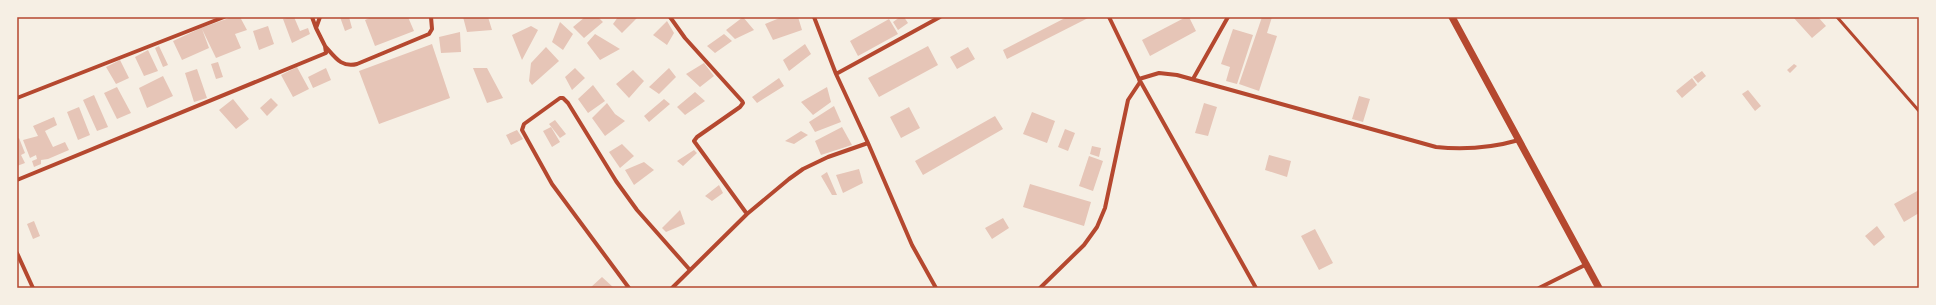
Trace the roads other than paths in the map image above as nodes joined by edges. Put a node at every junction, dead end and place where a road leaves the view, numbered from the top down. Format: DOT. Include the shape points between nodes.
graph roads {
  1 [pos="224,17"];
  2 [pos="312,17"];
  3 [pos="320,17"];
  4 [pos="431,17"];
  5 [pos="670,17"];
  6 [pos="814,17"];
  7 [pos="940,17"];
  8 [pos="1109,17"];
  9 [pos="1228,17"];
  10 [pos="1452,17"];
  11 [pos="1837,17"];
  12 [pos="316,28"];
  13 [pos="325,46"];
  14 [pos="836,74"];
  15 [pos="1139,79"];
  16 [pos="1193,79"];
  17 [pos="17,98"];
  18 [pos="1919,111"];
  19 [pos="1519,140"];
  20 [pos="868,143"];
  21 [pos="17,180"];
  22 [pos="747,214"];
  23 [pos="17,253"];
  24 [pos="1587,264"];
  25 [pos="690,270"];
  26 [pos="33,288"];
  27 [pos="629,288"];
  28 [pos="672,288"];
  29 [pos="936,288"];
  30 [pos="1040,288"];
  31 [pos="1256,288"];
  32 [pos="1539,288"];
  33 [pos="1599,288"];
  1 -- 17 [label="street"];
  2 -- 12 [label="street"];
  3 -- 12 [label="street"];
  4 -- 13 [label="street" via="432,29 429,34 357,64 346,66 340,63"];
  5 -- 22 [label="street" via="685,38 743,103 694,141"];
  6 -- 14 [label="street"];
  7 -- 14 [label="street"];
  8 -- 15 [label="street"];
  9 -- 16 [label="street"];
  10 -- 19 [label="street"];
  11 -- 18 [label="lane"];
  12 -- 13 [label="street"];
  13 -- 21 [label="street" via="326,53"];
  14 -- 20 [label="street"];
  15 -- 16 [label="street" via="1158,73"];
  15 -- 30 [label="street" via="1140,82 1128,100 1105,208 1097,227 1084,245"];
  15 -- 31 [label="street"];
  16 -- 19 [label="street" via="1436,147 1479,148"];
  19 -- 24 [label="street"];
  20 -- 22 [label="street" via="803,169"];
  20 -- 29 [label="street" via="912,245"];
  22 -- 25 [label="street"];
  23 -- 26 [label="street"];
  24 -- 32 [label="street"];
  24 -- 33 [label="street"];
  25 -- 27 [label="street" via="637,210 616,181 568,102 560,98 524,124 522,130 552,184"];
  25 -- 28 [label="street"];
}
